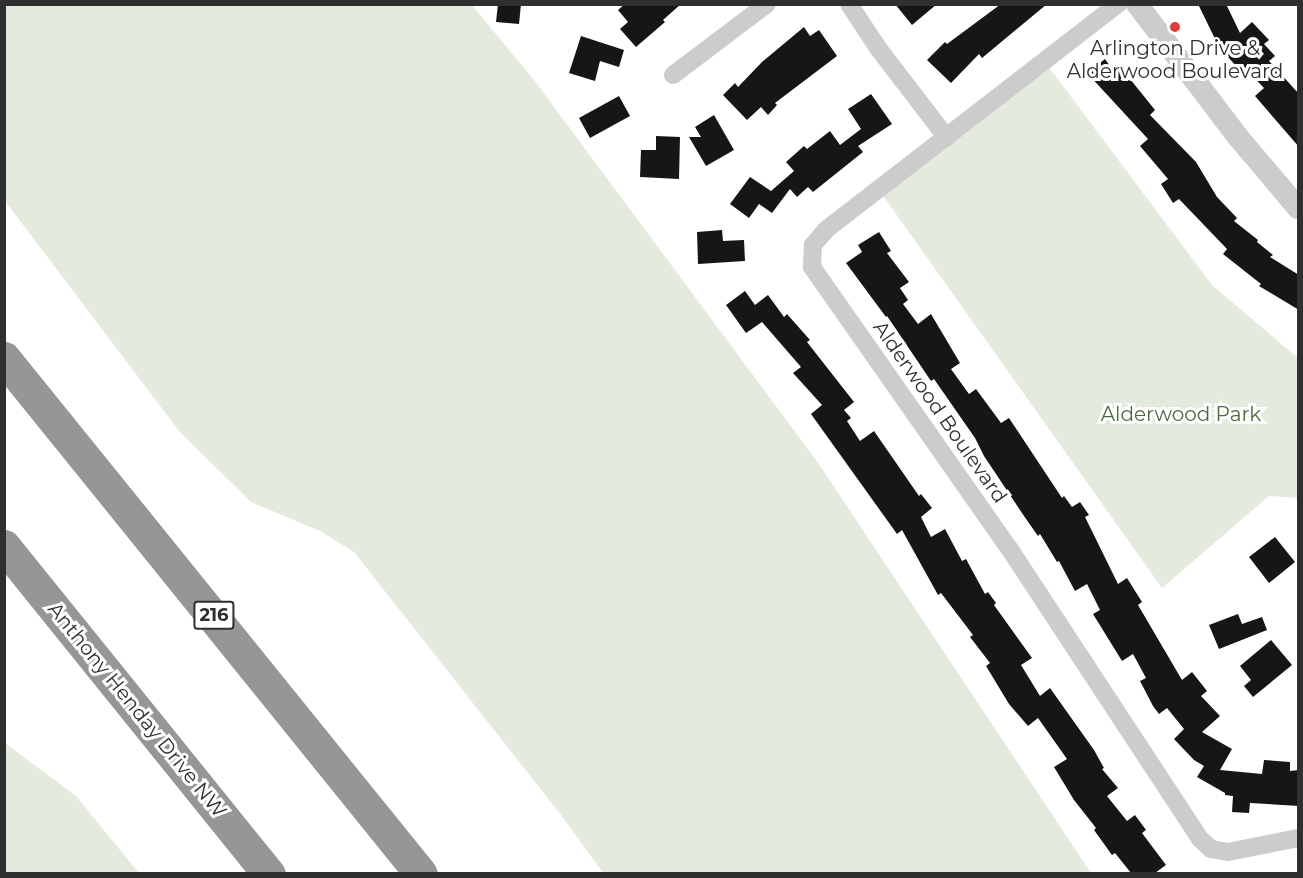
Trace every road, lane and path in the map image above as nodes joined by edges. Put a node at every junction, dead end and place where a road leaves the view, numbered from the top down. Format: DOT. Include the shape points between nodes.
graph roads {
  1 [pos="767,4"];
  2 [pos="849,4"];
  3 [pos="1118,4"];
  4 [pos="1137,4"];
  5 [pos="673,75"];
  6 [pos="947,138"];
  7 [pos="1299,208"];
  8 [pos="4,358"];
  9 [pos="4,546"];
  10 [pos="1299,838"];
  11 [pos="269,873"];
  12 [pos="421,873"];
  1 -- 5 [label="street"];
  2 -- 6 [label="street"];
  3 -- 6 [label="street, Alderwood Boulevard"];
  4 -- 7 [label="street" via="1238,137"];
  6 -- 10 [label="street, Alderwood Boulevard" via="822,234 811,253 815,273 1016,558 1200,839 1211,849 1228,852"];
  8 -- 12 [label="highway, 216"];
  9 -- 11 [label="highway, Anthony Henday Drive NW"];
}
